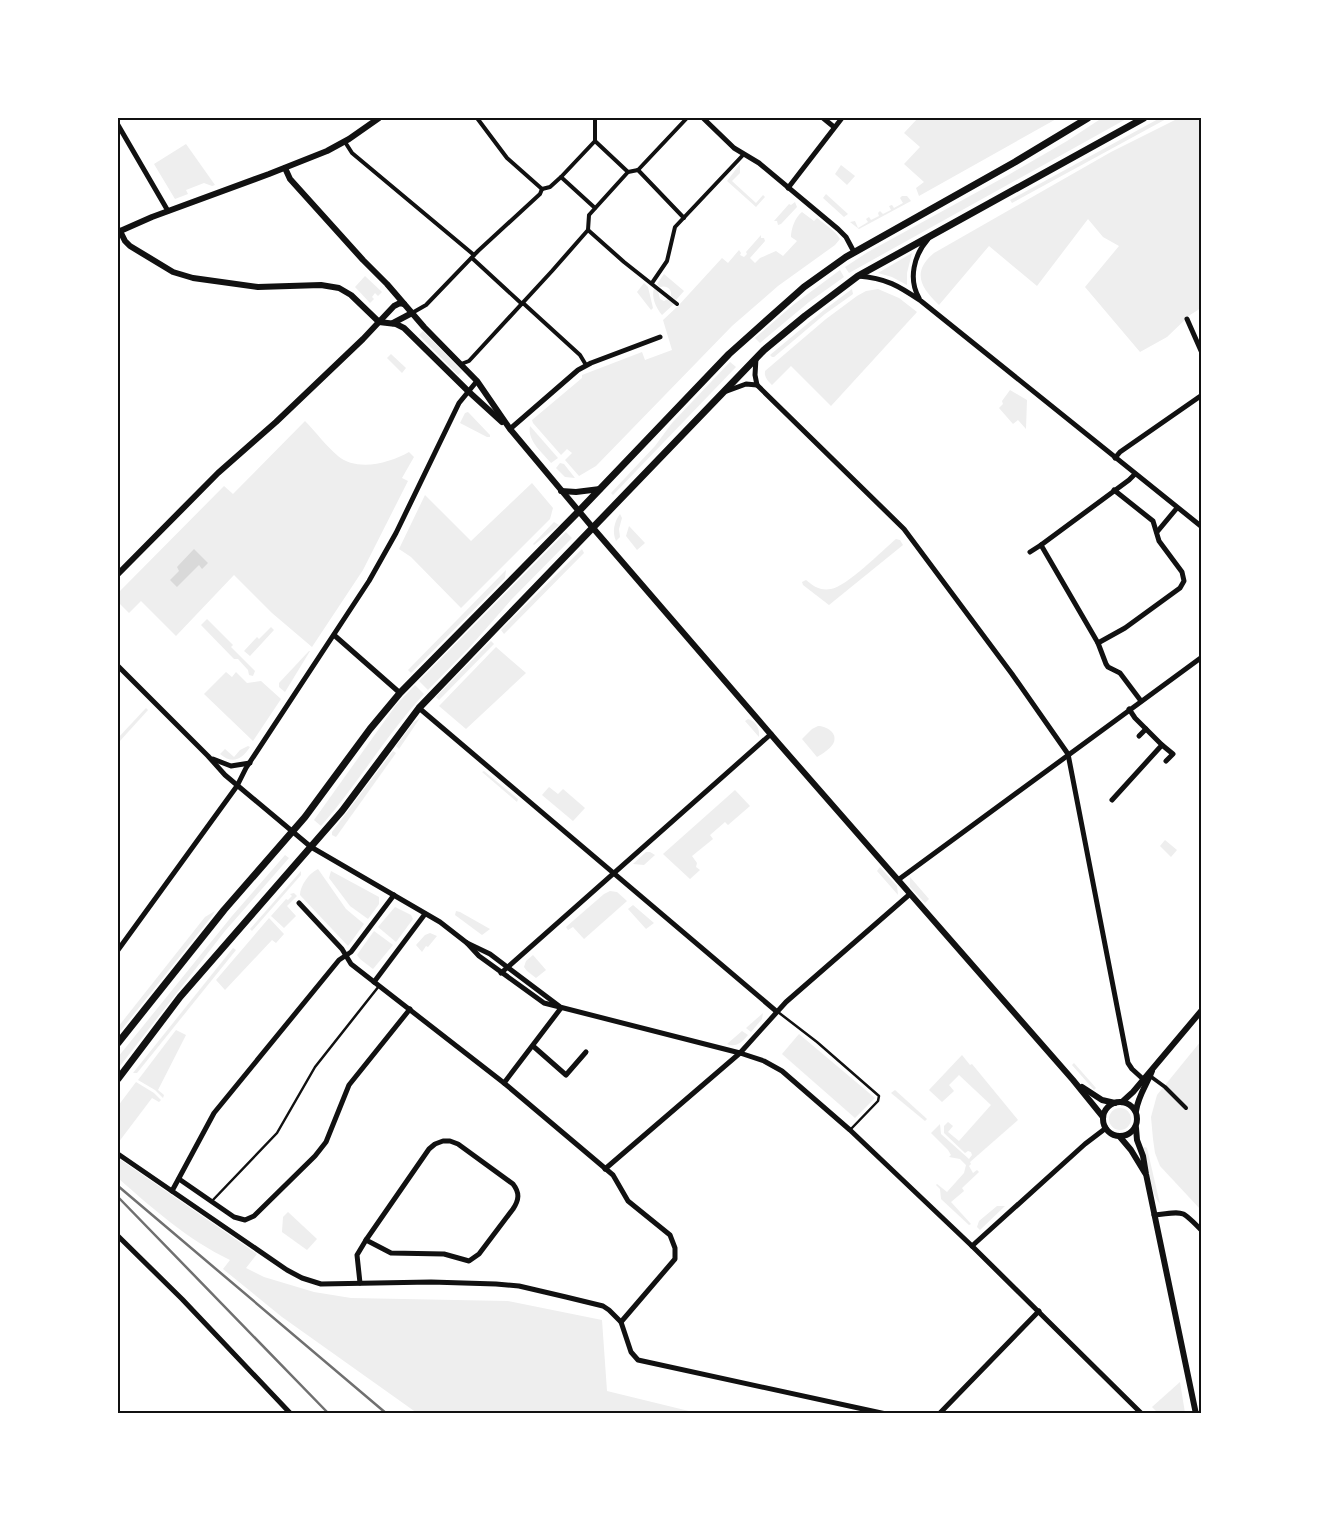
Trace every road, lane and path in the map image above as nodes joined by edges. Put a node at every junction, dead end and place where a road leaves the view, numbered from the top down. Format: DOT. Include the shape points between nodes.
graph roads {
  1 [pos="379,118"];
  2 [pos="477,118"];
  3 [pos="595,118"];
  4 [pos="687,118"];
  5 [pos="703,118"];
  6 [pos="823,118"];
  7 [pos="842,118"];
  8 [pos="1088,118"];
  9 [pos="1144,118"];
  10 [pos="118,125"];
  11 [pos="834,127"];
  12 [pos="595,141"];
  13 [pos="345,142"];
  14 [pos="744,154"];
  15 [pos="285,168"];
  16 [pos="638,170"];
  17 [pos="628,172"];
  18 [pos="562,177"];
  19 [pos="788,188"];
  20 [pos="542,189"];
  21 [pos="594,208"];
  22 [pos="168,211"];
  23 [pos="684,218"];
  24 [pos="588,230"];
  25 [pos="119,231"];
  26 [pos="934,232"];
  27 [pos="854,252"];
  28 [pos="473,256"];
  29 [pos="858,276"];
  30 [pos="652,283"];
  31 [pos="921,301"];
  32 [pos="523,303"];
  33 [pos="404,304"];
  34 [pos="677,304"];
  35 [pos="412,313"];
  36 [pos="1187,319"];
  37 [pos="379,322"];
  38 [pos="393,323"];
  39 [pos="660,337"];
  40 [pos="1202,352"];
  41 [pos="756,358"];
  42 [pos="461,364"];
  43 [pos="586,365"];
  44 [pos="477,381"];
  45 [pos="757,385"];
  46 [pos="468,391"];
  47 [pos="724,392"];
  48 [pos="1202,395"];
  49 [pos="510,429"];
  50 [pos="1115,458"];
  51 [pos="1134,474"];
  52 [pos="600,488"];
  53 [pos="562,490"];
  54 [pos="1114,490"];
  55 [pos="1177,508"];
  56 [pos="579,511"];
  57 [pos="594,528"];
  58 [pos="1202,528"];
  59 [pos="1156,532"];
  60 [pos="1041,546"];
  61 [pos="1030,552"];
  62 [pos="118,574"];
  63 [pos="334,635"];
  64 [pos="1098,643"];
  65 [pos="1202,657"];
  66 [pos="118,666"];
  67 [pos="400,693"];
  68 [pos="1140,701"];
  69 [pos="419,708"];
  70 [pos="1129,709"];
  71 [pos="1146,729"];
  72 [pos="771,734"];
  73 [pos="1139,736"];
  74 [pos="1162,744"];
  75 [pos="1068,754"];
  76 [pos="208,756"];
  77 [pos="1166,761"];
  78 [pos="250,763"];
  79 [pos="237,786"];
  80 [pos="1112,800"];
  81 [pos="292,832"];
  82 [pos="311,847"];
  83 [pos="614,873"];
  84 [pos="898,880"];
  85 [pos="910,894"];
  86 [pos="394,896"];
  87 [pos="299,903"];
  88 [pos="425,914"];
  89 [pos="467,943"];
  90 [pos="118,950"];
  91 [pos="345,955"];
  92 [pos="507,966"];
  93 [pos="501,973"];
  94 [pos="374,982"];
  95 [pos="379,986"];
  96 [pos="561,1008"];
  97 [pos="410,1009"];
  98 [pos="1202,1010"];
  99 [pos="776,1012"];
  100 [pos="118,1043"];
  101 [pos="533,1046"];
  102 [pos="586,1052"];
  103 [pos="740,1053"];
  104 [pos="1151,1072"];
  105 [pos="118,1079"];
  106 [pos="1143,1079"];
  107 [pos="1073,1080"];
  108 [pos="504,1083"];
  109 [pos="1118,1102"];
  110 [pos="1186,1108"];
  111 [pos="1136,1111"];
  112 [pos="1103,1117"];
  113 [pos="1106,1128"];
  114 [pos="1136,1128"];
  115 [pos="850,1130"];
  116 [pos="1120,1137"];
  117 [pos="118,1154"];
  118 [pos="605,1169"];
  119 [pos="1146,1174"];
  120 [pos="179,1179"];
  121 [pos="172,1191"];
  122 [pos="211,1201"];
  123 [pos="1154,1215"];
  124 [pos="1202,1231"];
  125 [pos="118,1236"];
  126 [pos="366,1240"];
  127 [pos="972,1246"];
  128 [pos="360,1283"];
  129 [pos="1039,1311"];
  130 [pos="621,1322"];
  131 [pos="291,1414"];
  132 [pos="886,1414"];
  133 [pos="939,1414"];
  134 [pos="1142,1414"];
  135 [pos="1196,1414"];
  1 -- 13 [label="street"];
  2 -- 20 [label="street" via="507,158"];
  3 -- 12 [label="street"];
  4 -- 16 [label="street"];
  5 -- 14 [label="street"];
  6 -- 11 [label="street"];
  7 -- 11 [label="street"];
  8 -- 27 [label="main road"];
  9 -- 26 [label="main road"];
  10 -- 22 [label="street"];
  11 -- 19 [label="street"];
  12 -- 17 [label="street"];
  12 -- 18 [label="street"];
  13 -- 15 [label="street"];
  13 -- 28 [label="street" via="352,152"];
  14 -- 19 [label="street"];
  14 -- 23 [label="street"];
  15 -- 22 [label="street"];
  15 -- 33 [label="street" via="294,184"];
  16 -- 17 [label="street"];
  16 -- 23 [label="street"];
  17 -- 21 [label="street"];
  18 -- 20 [label="street"];
  18 -- 21 [label="street"];
  19 -- 27 [label="street" via="843,234"];
  20 -- 28 [label="street"];
  21 -- 24 [label="street" via="589,215"];
  22 -- 25 [label="street"];
  23 -- 30 [label="street" via="673,231 666,261"];
  24 -- 30 [label="street"];
  24 -- 32 [label="street"];
  25 -- 37 [label="street" via="130,246 173,272 258,287 339,288"];
  26 -- 29 [label="main road"];
  26 -- 31 [label="street" via="921,248 914,271 914,288"];
  27 -- 52 [label="main road" via="804,287 729,354"];
  28 -- 32 [label="street"];
  28 -- 35 [label="street" via="426,305"];
  29 -- 31 [label="street" via="886,280"];
  29 -- 41 [label="main road"];
  30 -- 34 [label="street"];
  31 -- 50 [label="street"];
  32 -- 42 [label="street" via="469,361"];
  32 -- 43 [label="street" via="580,355"];
  33 -- 35 [label="street"];
  33 -- 37 [label="street" via="396,304"];
  35 -- 38 [label="street"];
  35 -- 42 [label="street"];
  36 -- 40 [label="street"];
  37 -- 38 [label="street"];
  37 -- 62 [label="street"];
  38 -- 46 [label="street" via="408,332"];
  39 -- 43 [label="street"];
  41 -- 45 [label="street"];
  41 -- 47 [label="main road"];
  42 -- 44 [label="street"];
  43 -- 49 [label="street"];
  44 -- 46 [label="street"];
  44 -- 49 [label="street"];
  45 -- 47 [label="street" via="746,384"];
  45 -- 75 [label="street" via="904,529"];
  46 -- 49 [label="street"];
  46 -- 63 [label="street" via="459,403 389,547"];
  47 -- 57 [label="main road"];
  48 -- 50 [label="street"];
  49 -- 53 [label="street"];
  50 -- 51 [label="street"];
  51 -- 54 [label="street"];
  51 -- 55 [label="street"];
  52 -- 53 [label="street" via="582,492"];
  52 -- 56 [label="main road"];
  53 -- 56 [label="street"];
  54 -- 59 [label="street" via="1151,518"];
  54 -- 60 [label="street"];
  55 -- 58 [label="street"];
  55 -- 59 [label="street"];
  56 -- 57 [label="street"];
  56 -- 67 [label="main road"];
  57 -- 69 [label="main road"];
  57 -- 72 [label="street"];
  59 -- 64 [label="street" via="1182,572 1183,584 1125,628"];
  60 -- 61 [label="street"];
  60 -- 64 [label="street"];
  63 -- 67 [label="street"];
  63 -- 78 [label="street"];
  64 -- 68 [label="street" via="1108,667 1120,673"];
  65 -- 68 [label="street"];
  66 -- 76 [label="street"];
  67 -- 81 [label="main road"];
  68 -- 70 [label="street"];
  69 -- 82 [label="main road"];
  69 -- 83 [label="street"];
  70 -- 71 [label="street"];
  70 -- 75 [label="street"];
  71 -- 73 [label="street"];
  71 -- 74 [label="street"];
  72 -- 83 [label="street"];
  72 -- 84 [label="street"];
  74 -- 77 [label="street" via="1173,754"];
  74 -- 80 [label="street"];
  75 -- 84 [label="street"];
  75 -- 106 [label="street" via="1128,1063"];
  76 -- 78 [label="street" via="228,766"];
  76 -- 79 [label="street"];
  78 -- 79 [label="street"];
  79 -- 81 [label="street"];
  79 -- 90 [label="street"];
  81 -- 82 [label="street"];
  81 -- 100 [label="main road" via="193,948"];
  82 -- 86 [label="street"];
  82 -- 105 [label="main road" via="180,997"];
  83 -- 92 [label="street"];
  83 -- 99 [label="street"];
  84 -- 85 [label="street"];
  85 -- 99 [label="street"];
  85 -- 107 [label="street"];
  86 -- 88 [label="street"];
  86 -- 91 [label="street" via="351,952"];
  87 -- 91 [label="street"];
  88 -- 89 [label="street"];
  88 -- 94 [label="street"];
  89 -- 92 [label="street"];
  89 -- 93 [label="street"];
  91 -- 94 [label="street"];
  91 -- 120 [label="street" via="214,1113"];
  92 -- 93 [label="street"];
  92 -- 96 [label="street"];
  93 -- 96 [label="street" via="539,1001"];
  94 -- 95 [label="street"];
  95 -- 97 [label="street"];
  95 -- 122 [label="lane" via="318,1064 277,1133"];
  96 -- 101 [label="street"];
  96 -- 103 [label="street"];
  97 -- 108 [label="street"];
  97 -- 122 [label="street" via="349,1085 326,1142 254,1216 239,1219"];
  98 -- 104 [label="street"];
  99 -- 103 [label="street"];
  99 -- 115 [label="lane" via="817,1042 879,1096"];
  101 -- 102 [label="street" via="566,1075"];
  101 -- 108 [label="street"];
  103 -- 115 [label="street" via="764,1061 782,1072"];
  103 -- 118 [label="street"];
  104 -- 106 [label="street"];
  104 -- 110 [label="street"];
  104 -- 111 [label="street"];
  106 -- 109 [label="street" via="1126,1099"];
  107 -- 109 [label="street" via="1102,1100"];
  107 -- 112 [label="street"];
  108 -- 118 [label="street"];
  109 -- 111 [label="street" via="1130,1105"];
  109 -- 112 [label="street" via="1107,1108"];
  111 -- 114 [label="street"];
  112 -- 113 [label="street"];
  113 -- 116 [label="street" via="1112,1135"];
  113 -- 127 [label="street"];
  114 -- 116 [label="street"];
  114 -- 119 [label="street" via="1136,1140"];
  115 -- 127 [label="street"];
  116 -- 119 [label="street"];
  117 -- 121 [label="street"];
  118 -- 130 [label="street" via="615,1178 628,1200 670,1235 675,1248 675,1259"];
  119 -- 123 [label="street"];
  120 -- 121 [label="street"];
  120 -- 122 [label="street"];
  121 -- 128 [label="street" via="302,1278 321,1284"];
  123 -- 124 [label="street" via="1179,1212"];
  123 -- 135 [label="street"];
  125 -- 131 [label="street"];
  126 -- 126 [label="street" via="391,1253 439,1253 472,1260 513,1209 518,1191 458,1144 443,1141 429,1149"];
  126 -- 128 [label="street" via="357,1255"];
  127 -- 129 [label="street"];
  128 -- 130 [label="street" via="519,1286 604,1306"];
  129 -- 133 [label="street"];
  129 -- 134 [label="street"];
  130 -- 132 [label="street" via="631,1352 638,1360"];
}
